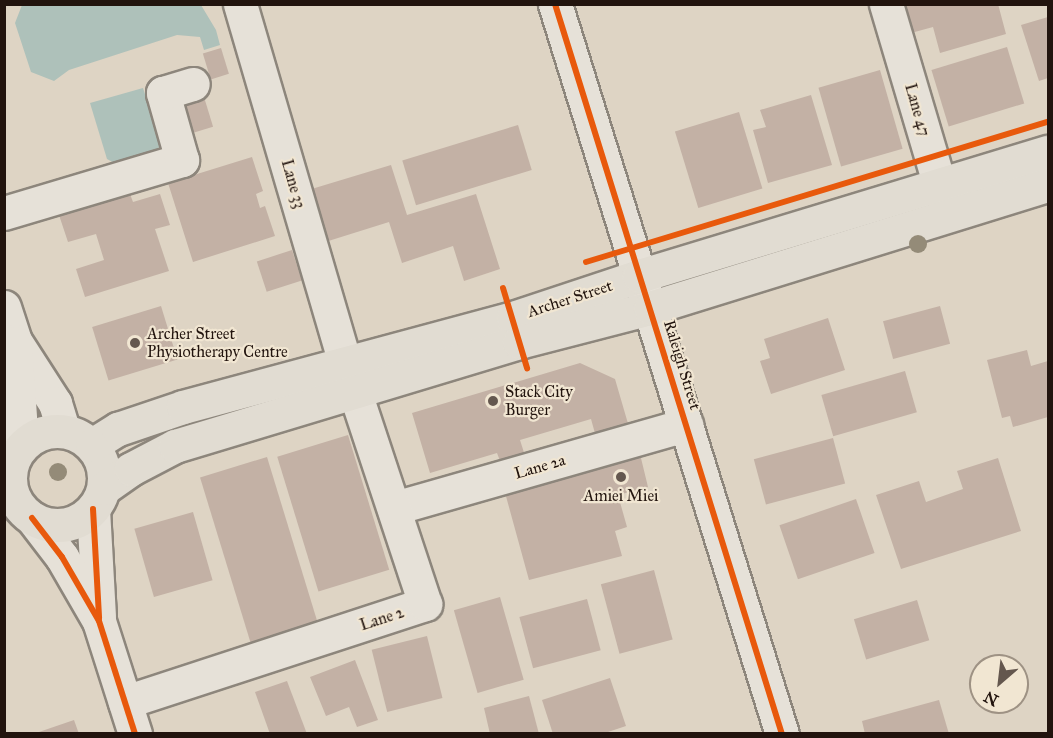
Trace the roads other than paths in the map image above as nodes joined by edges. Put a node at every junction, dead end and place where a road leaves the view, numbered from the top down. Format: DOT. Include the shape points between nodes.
graph roads {
  1 [pos="240,4"];
  2 [pos="555,4"];
  3 [pos="886,4"];
  4 [pos="193,84"];
  5 [pos="1048,152"];
  6 [pos="1048,185"];
  7 [pos="944,200"];
  8 [pos="4,213"];
  9 [pos="639,276"];
  10 [pos="4,307"];
  11 [pos="650,308"];
  12 [pos="10,342"];
  13 [pos="350,378"];
  14 [pos="686,425"];
  15 [pos="63,430"];
  16 [pos="92,445"];
  17 [pos="12,461"];
  18 [pos="99,498"];
  19 [pos="394,508"];
  20 [pos="19,512"];
  21 [pos="99,621"];
  22 [pos="125,702"];
  23 [pos="135,734"];
  24 [pos="782,734"];
  1 -- 13 [label="street, Lane 33"];
  2 -- 9 [label="street, Raleigh Street"];
  3 -- 7 [label="street, Lane 47"];
  4 -- 8 [label="street" via="163,93 182,160"];
  5 -- 7 [label="main road, Archer Street"];
  6 -- 7 [label="main road, Archer Street"];
  7 -- 9 [label="main road, Archer Street"];
  7 -- 11 [label="main road, Archer Street"];
  9 -- 11 [label="street, Raleigh Street"];
  9 -- 13 [label="main road, Archer Street"];
  10 -- 12 [label="street"];
  11 -- 13 [label="main road, Archer Street" via="519,342"];
  11 -- 14 [label="street, Raleigh Street"];
  12 -- 15 [label="street" via="55,403"];
  12 -- 17 [label="street"];
  13 -- 16 [label="main road, Archer Street" via="183,407 118,429"];
  13 -- 18 [label="main road, Archer Street" via="175,446 131,469"];
  13 -- 19 [label="street, Lane 2"];
  14 -- 19 [label="street, Lane 2a"];
  14 -- 24 [label="street, Raleigh Street"];
  15 -- 16 [label="main road"];
  15 -- 17 [label="main road" via="34,436"];
  16 -- 18 [label="main road" via="104,468"];
  17 -- 20 [label="main road" via="10,483"];
  18 -- 20 [label="main road" via="75,522 53,525"];
  18 -- 21 [label="street"];
  19 -- 22 [label="street, Lane 2" via="425,604"];
  20 -- 21 [label="street" via="62,557"];
  21 -- 22 [label="street"];
  22 -- 23 [label="street"];
}
